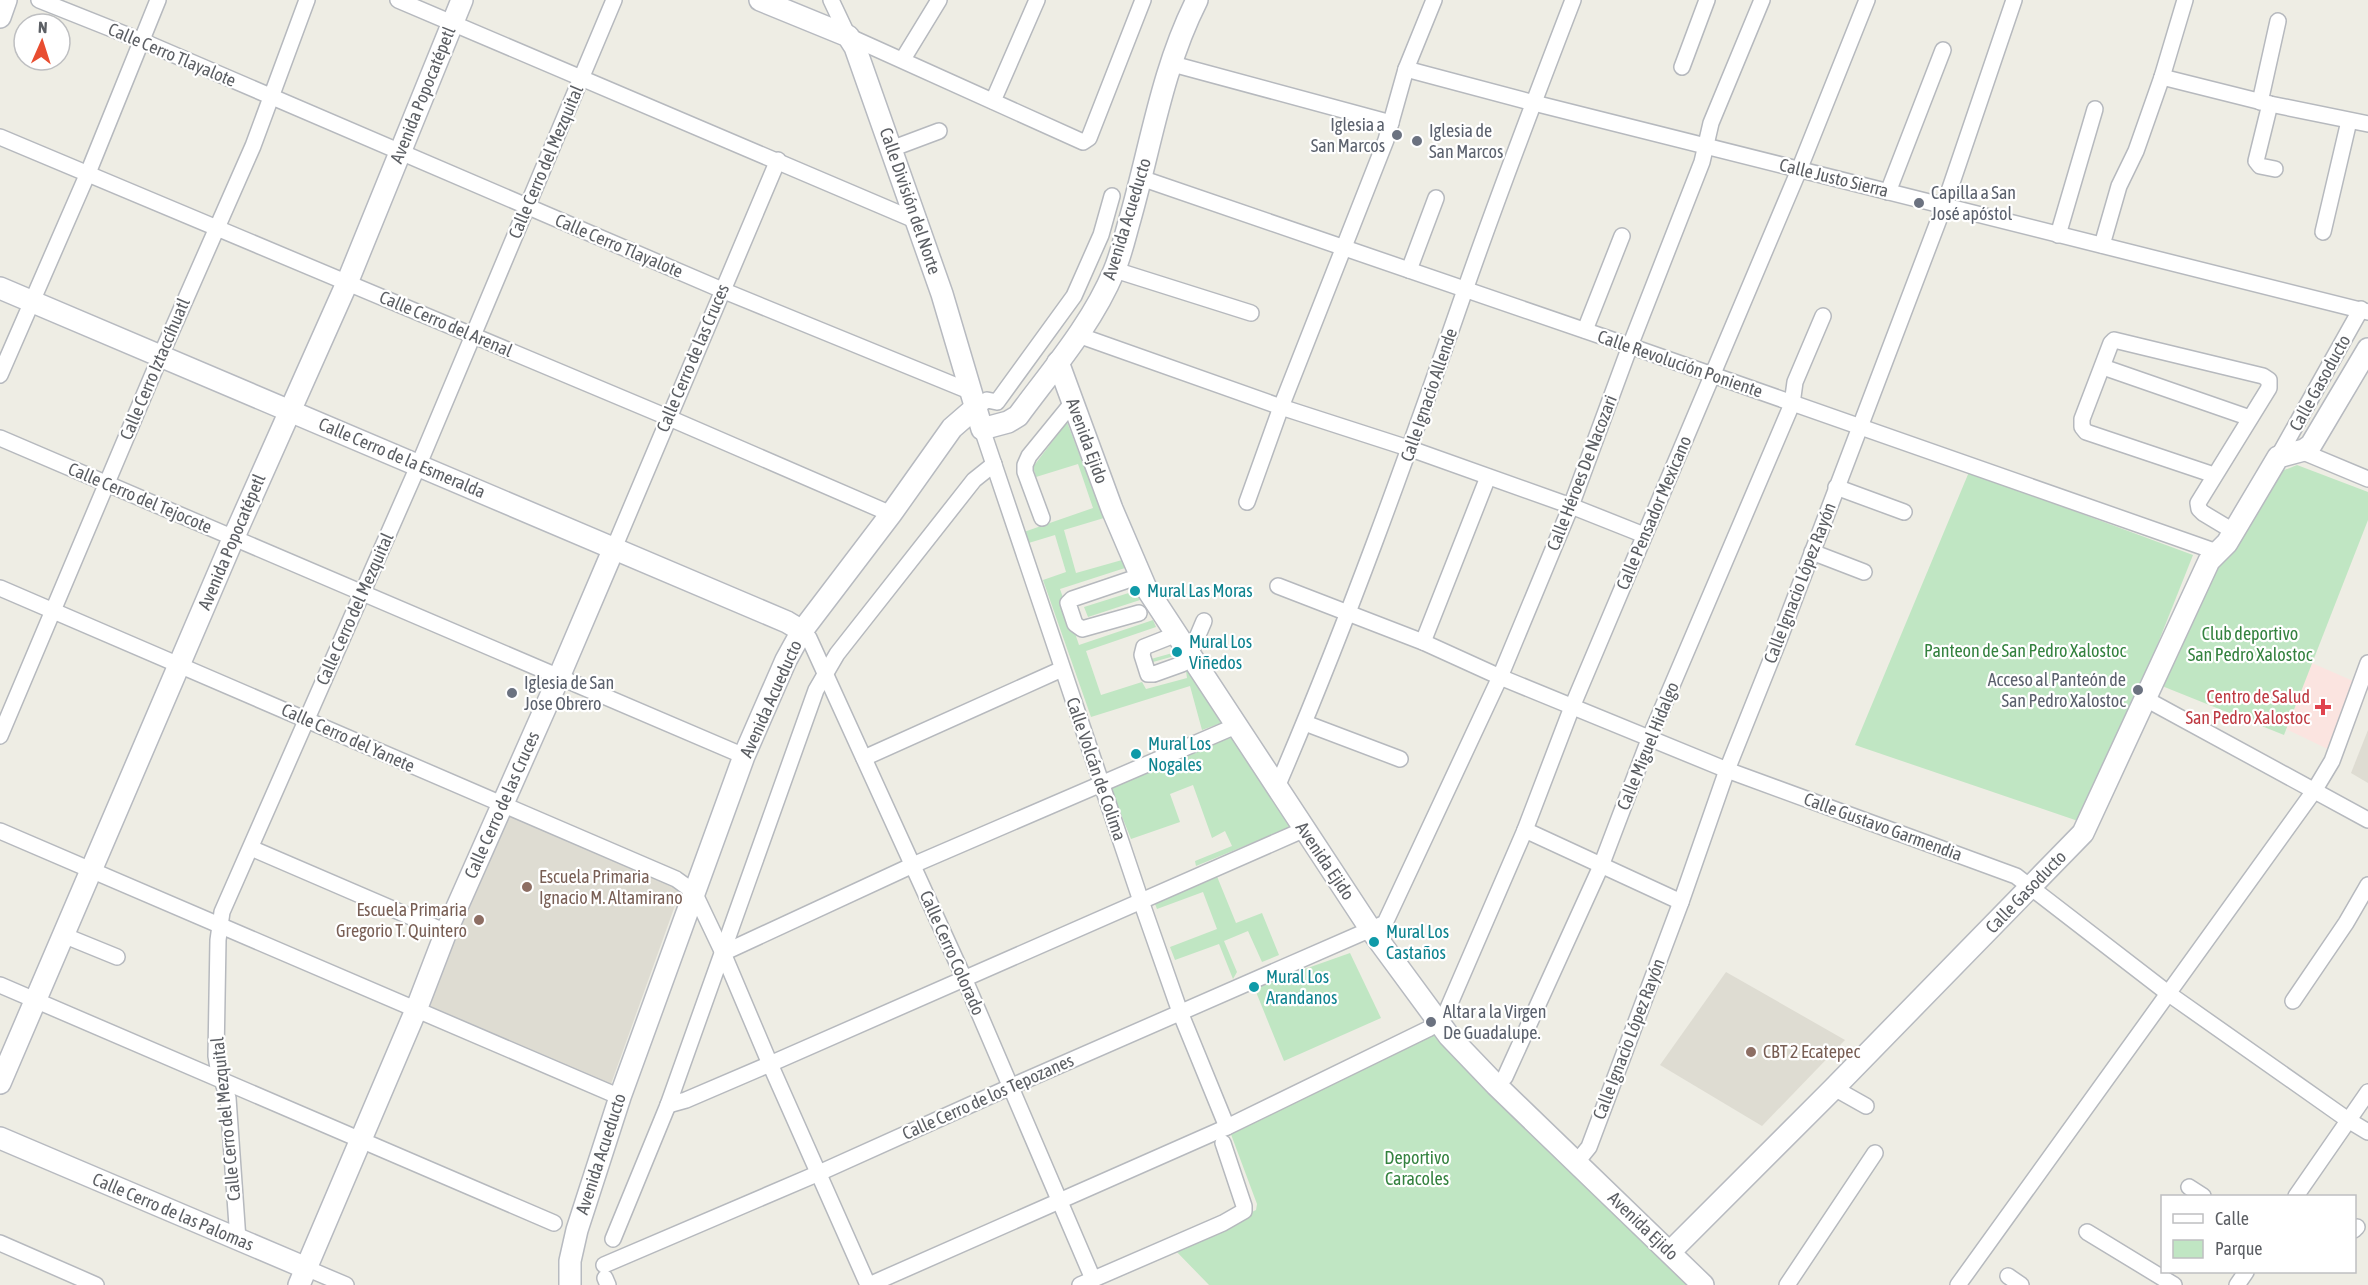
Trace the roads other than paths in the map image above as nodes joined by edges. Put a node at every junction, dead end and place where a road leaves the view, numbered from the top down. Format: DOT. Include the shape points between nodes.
graph roads {
  1 [pos="6,0"];
  2 [pos="39,0"];
  3 [pos="158,0"];
  4 [pos="307,0"];
  5 [pos="398,0"];
  6 [pos="462,0"];
  7 [pos="614,0"];
  8 [pos="760,0"];
  9 [pos="831,0"];
  10 [pos="939,0"];
  11 [pos="1037,0"];
  12 [pos="1143,0"];
  13 [pos="1197,0"];
  14 [pos="1434,0"];
  15 [pos="1573,0"];
  16 [pos="1707,0"];
  17 [pos="1762,0"];
  18 [pos="1867,0"];
  19 [pos="2013,0"];
  20 [pos="2185,0"];
  21 [pos="75,7"];
  22 [pos="0,16"];
  23 [pos="2278,21"];
  24 [pos="453,23"];
  25 [pos="848,36"];
  26 [pos="142,41"];
  27 [pos="1943,50"];
  28 [pos="903,59"];
  29 [pos="1169,63"];
  30 [pos="1682,67"];
  31 [pos="1406,69"];
  32 [pos="582,77"];
  33 [pos="2162,78"];
  34 [pos="270,98"];
  35 [pos="993,101"];
  36 [pos="1534,103"];
  37 [pos="2265,103"];
  38 [pos="2096,109"];
  39 [pos="2349,121"];
  40 [pos="1391,123"];
  41 [pos="2368,124"];
  42 [pos="939,131"];
  43 [pos="0,137"];
  44 [pos="1706,145"];
  45 [pos="891,148"];
  46 [pos="400,152"];
  47 [pos="778,160"];
  48 [pos="2275,169"];
  49 [pos="1799,170"];
  50 [pos="88,173"];
  51 [pos="1141,178"];
  52 [pos="1888,192"];
  53 [pos="1112,196"];
  54 [pos="1436,198"];
  55 [pos="526,207"];
  56 [pos="1944,207"];
  57 [pos="917,221"];
  58 [pos="216,228"];
  59 [pos="2323,232"];
  60 [pos="2058,235"];
  61 [pos="1622,236"];
  62 [pos="2102,245"];
  63 [pos="1344,249"];
  64 [pos="1115,270"];
  65 [pos="1409,270"];
  66 [pos="347,283"];
  67 [pos="0,288"];
  68 [pos="723,290"];
  69 [pos="1465,290"];
  70 [pos="31,301"];
  71 [pos="2365,310"];
  72 [pos="1251,313"];
  73 [pos="1823,316"];
  74 [pos="1585,330"];
  75 [pos="1078,335"];
  76 [pos="474,336"];
  77 [pos="1630,346"];
  78 [pos="2368,349"];
  79 [pos="160,355"];
  80 [pos="1058,362"];
  81 [pos="2103,367"];
  82 [pos="0,375"];
  83 [pos="1713,375"];
  84 [pos="972,399"];
  85 [pos="1073,402"];
  86 [pos="1792,404"];
  87 [pos="1281,407"];
  88 [pos="289,411"];
  89 [pos="668,417"];
  90 [pos="2250,418"];
  91 [pos="1859,427"];
  92 [pos="982,429"];
  93 [pos="0,438"];
  94 [pos="1410,449"];
  95 [pos="2288,451"];
  96 [pos="419,464"];
  97 [pos="994,464"];
  98 [pos="2214,475"];
  99 [pos="1488,477"];
  100 [pos="2368,479"];
  101 [pos="106,483"];
  102 [pos="1836,488"];
  103 [pos="1246,502"];
  104 [pos="1571,506"];
  105 [pos="1904,512"];
  106 [pos="891,514"];
  107 [pos="1042,518"];
  108 [pos="2234,531"];
  109 [pos="1644,535"];
  110 [pos="233,538"];
  111 [pos="614,548"];
  112 [pos="1812,552"];
  113 [pos="2217,552"];
  114 [pos="1864,572"];
  115 [pos="1140,576"];
  116 [pos="1278,585"];
  117 [pos="0,588"];
  118 [pos="362,593"];
  119 [pos="54,610"];
  120 [pos="1348,612"];
  121 [pos="1139,613"];
  122 [pos="1204,621"];
  123 [pos="802,631"];
  124 [pos="1177,634"];
  125 [pos="1423,642"];
  126 [pos="1186,659"];
  127 [pos="2368,663"];
  128 [pos="180,665"];
  129 [pos="1062,669"];
  130 [pos="825,674"];
  131 [pos="559,677"];
  132 [pos="1500,677"];
  133 [pos="2144,698"];
  134 [pos="1572,706"];
  135 [pos="306,720"];
  136 [pos="1305,723"];
  137 [pos="1238,725"];
  138 [pos="0,736"];
  139 [pos="1650,737"];
  140 [pos="744,756"];
  141 [pos="864,758"];
  142 [pos="1400,759"];
  143 [pos="1727,770"];
  144 [pos="1101,783"];
  145 [pos="1277,788"];
  146 [pos="2314,792"];
  147 [pos="502,805"];
  148 [pos="2368,820"];
  149 [pos="1303,830"];
  150 [pos="1525,830"];
  151 [pos="0,831"];
  152 [pos="251,848"];
  153 [pos="913,865"];
  154 [pos="1601,866"];
  155 [pos="91,871"];
  156 [pos="2368,885"];
  157 [pos="2031,887"];
  158 [pos="694,892"];
  159 [pos="1141,901"];
  160 [pos="1681,902"];
  161 [pos="219,925"];
  162 [pos="1371,930"];
  163 [pos="446,932"];
  164 [pos="63,935"];
  165 [pos="723,953"];
  166 [pos="117,957"];
  167 [pos="964,978"];
  168 [pos="0,985"];
  169 [pos="2169,994"];
  170 [pos="36,1000"];
  171 [pos="2293,1000"];
  172 [pos="416,1010"];
  173 [pos="1180,1012"];
  174 [pos="1438,1023"];
  175 [pos="770,1064"];
  176 [pos="221,1079"];
  177 [pos="0,1083"];
  178 [pos="1496,1085"];
  179 [pos="1010,1087"];
  180 [pos="1834,1088"];
  181 [pos="2368,1092"];
  182 [pos="620,1097"];
  183 [pos="668,1105"];
  184 [pos="1866,1106"];
  185 [pos="2348,1120"];
  186 [pos="1227,1127"];
  187 [pos="2368,1132"];
  188 [pos="0,1138"];
  189 [pos="360,1139"];
  190 [pos="1223,1143"];
  191 [pos="1875,1153"];
  192 [pos="1576,1163"];
  193 [pos="819,1173"];
  194 [pos="2189,1187"];
  195 [pos="2200,1195"];
  196 [pos="2297,1195"];
  197 [pos="1058,1200"];
  198 [pos="554,1223"];
  199 [pos="2087,1232"];
  200 [pos="613,1239"];
  201 [pos="238,1240"];
  202 [pos="0,1243"];
  203 [pos="1670,1252"];
  204 [pos="302,1276"];
  205 [pos="606,1276"];
  206 [pos="1087,1282"];
  207 [pos="96,1285"];
  208 [pos="346,1285"];
  209 [pos="570,1285"];
  210 [pos="868,1285"];
  211 [pos="1702,1285"];
  212 [pos="1787,1285"];
  213 [pos="1959,1285"];
  214 [pos="2174,1285"];
  1 -- 22 [label="street"];
  2 -- 21 [label="street, Calle Cerro Tlayalote"];
  3 -- 26 [label="street"];
  4 -- 34 [label="street, Calle Cerro Iztaccíhuatl"];
  5 -- 24 [label="street"];
  6 -- 24 [label="street, Avenida Popocatépetl"];
  7 -- 32 [label="street, Calle Cerro del Mezquital"];
  8 -- 25 [label="street"];
  9 -- 25 [label="street, Calle División del Norte"];
  10 -- 28 [label="street"];
  11 -- 35 [label="street"];
  12 -- 35 [label="street" via="1085,142"];
  13 -- 29 [label="street, Avenida Acueducto"];
  14 -- 31 [label="street"];
  15 -- 36 [label="street, Calle Ignacio Allende"];
  16 -- 30 [label="street"];
  17 -- 44 [label="street, Calle Héroes De Nacozari" via="1711,123"];
  18 -- 49 [label="street, Calle Pensador Mexicano"];
  19 -- 56 [label="street, Calle Ignacio López Rayón"];
  20 -- 33 [label="street"];
  21 -- 26 [label="street, Calle Cerro Tlayalote"];
  23 -- 37 [label="street"];
  24 -- 32 [label="street"];
  24 -- 46 [label="street, Avenida Popocatépetl"];
  25 -- 28 [label="street"];
  25 -- 45 [label="street, Calle División del Norte" via="861,61"];
  26 -- 34 [label="street, Calle Cerro Tlayalote"];
  26 -- 50 [label="street"];
  27 -- 52 [label="street"];
  28 -- 35 [label="street"];
  29 -- 40 [label="street"];
  29 -- 51 [label="street, Avenida Acueducto"];
  31 -- 36 [label="street, Calle Justo Sierra"];
  31 -- 40 [label="street"];
  32 -- 47 [label="street"];
  32 -- 55 [label="street, Calle Cerro del Mezquital"];
  33 -- 37 [label="street"];
  33 -- 62 [label="street" via="2119,186"];
  34 -- 46 [label="street, Calle Cerro Tlayalote"];
  34 -- 58 [label="street, Calle Cerro Iztaccíhuatl"];
  36 -- 44 [label="street, Calle Justo Sierra"];
  36 -- 69 [label="street, Calle Ignacio Allende"];
  37 -- 39 [label="street"];
  37 -- 48 [label="street" via="2256,161 2263,168"];
  38 -- 60 [label="street"];
  39 -- 41 [label="street"];
  39 -- 59 [label="street"];
  40 -- 63 [label="street"];
  42 -- 45 [label="street"];
  43 -- 50 [label="street, Calle Cerro del Arenal"];
  44 -- 49 [label="street, Calle Justo Sierra"];
  44 -- 77 [label="street, Calle Héroes De Nacozari"];
  45 -- 57 [label="street, Calle División del Norte"];
  46 -- 55 [label="street, Calle Cerro Tlayalote"];
  46 -- 66 [label="street, Avenida Popocatépetl"];
  47 -- 57 [label="street"];
  47 -- 68 [label="street, Calle Cerro de las Cruces"];
  49 -- 52 [label="street, Calle Justo Sierra"];
  49 -- 83 [label="street, Calle Pensador Mexicano"];
  50 -- 58 [label="street, Calle Cerro del Arenal"];
  50 -- 70 [label="street"];
  51 -- 63 [label="street, Calle Revolución Poniente"];
  51 -- 64 [label="street, Avenida Acueducto"];
  52 -- 56 [label="street, Calle Justo Sierra"];
  53 -- 84 [label="street, Avenida Acueducto" via="1092,259 1064,312 997,402"];
  54 -- 65 [label="street"];
  55 -- 68 [label="street, Calle Cerro Tlayalote"];
  55 -- 76 [label="street, Calle Cerro del Mezquital"];
  56 -- 60 [label="street, Calle Justo Sierra"];
  56 -- 91 [label="street, Calle Ignacio López Rayón"];
  57 -- 84 [label="street, Calle División del Norte"];
  58 -- 66 [label="street, Calle Cerro del Arenal"];
  58 -- 79 [label="street, Calle Cerro Iztaccíhuatl"];
  60 -- 62 [label="street, Calle Justo Sierra"];
  61 -- 74 [label="street"];
  62 -- 71 [label="street, Calle Justo Sierra"];
  63 -- 65 [label="street, Calle Revolución Poniente"];
  63 -- 87 [label="street"];
  64 -- 72 [label="street"];
  64 -- 75 [label="street, Avenida Acueducto"];
  65 -- 69 [label="street, Calle Revolución Poniente"];
  66 -- 76 [label="street, Calle Cerro del Arenal"];
  66 -- 88 [label="street, Avenida Popocatépetl"];
  67 -- 70 [label="street, Calle Cerro de la Esmeralda"];
  68 -- 84 [label="street, Calle Cerro Tlayalote"];
  68 -- 89 [label="street, Calle Cerro de las Cruces"];
  69 -- 74 [label="street, Calle Revolución Poniente"];
  69 -- 94 [label="street, Calle Ignacio Allende"];
  70 -- 79 [label="street, Calle Cerro de la Esmeralda"];
  70 -- 82 [label="street"];
  71 -- 95 [label="street, Calle Gasoducto"];
  73 -- 86 [label="street, Calle Miguel Hidalgo" via="1795,382"];
  74 -- 77 [label="street, Calle Revolución Poniente"];
  75 -- 80 [label="street, Avenida Acueducto"];
  75 -- 87 [label="street"];
  76 -- 89 [label="street, Calle Cerro del Arenal"];
  76 -- 96 [label="street, Calle Cerro del Mezquital"];
  77 -- 83 [label="street, Calle Revolución Poniente"];
  77 -- 104 [label="street, Calle Héroes De Nacozari"];
  78 -- 95 [label="street, Calle Gasoducto" via="2311,445"];
  79 -- 88 [label="street, Calle Cerro de la Esmeralda"];
  79 -- 101 [label="street, Calle Cerro Iztaccíhuatl"];
  80 -- 85 [label="street, Avenida Ejido"];
  80 -- 92 [label="street, Avenida Acueducto" via="1018,416"];
  81 -- 90 [label="street"];
  81 -- 90 [label="street" via="2111,343 2119,340 2263,375 2269,380 2269,388"];
  81 -- 98 [label="street" via="2082,419 2084,429"];
  83 -- 86 [label="street, Calle Revolución Poniente"];
  83 -- 109 [label="street, Calle Pensador Mexicano"];
  84 -- 92 [label="street, Calle Volcán de Colima"];
  84 -- 106 [label="street, Avenida Acueducto"];
  85 -- 107 [label="street" via="1025,465"];
  85 -- 115 [label="street, Avenida Ejido"];
  86 -- 91 [label="street, Calle Revolución Poniente"];
  86 -- 139 [label="street, Calle Miguel Hidalgo"];
  87 -- 94 [label="street"];
  87 -- 103 [label="street"];
  88 -- 96 [label="street, Calle Cerro de la Esmeralda"];
  88 -- 110 [label="street, Avenida Popocatépetl"];
  89 -- 106 [label="street, Calle Cerro del Arenal"];
  89 -- 111 [label="street, Calle Cerro de las Cruces"];
  90 -- 98 [label="street"];
  91 -- 102 [label="street, Calle Ignacio López Rayón"];
  91 -- 113 [label="street, Calle Revolución Poniente"];
  92 -- 97 [label="street, Calle Volcán de Colima"];
  93 -- 101 [label="street, Calle Cerro del Tejocote"];
  94 -- 99 [label="street"];
  94 -- 120 [label="street, Calle Ignacio Allende"];
  95 -- 100 [label="street"];
  95 -- 108 [label="street, Calle Gasoducto"];
  96 -- 111 [label="street, Calle Cerro de la Esmeralda"];
  96 -- 118 [label="street, Calle Cerro del Mezquital"];
  97 -- 129 [label="street, Calle Volcán de Colima"];
  97 -- 130 [label="street" via="974,480"];
  98 -- 108 [label="street" via="2198,506"];
  99 -- 104 [label="street"];
  99 -- 125 [label="street"];
  101 -- 110 [label="street, Calle Cerro del Tejocote"];
  101 -- 119 [label="street, Calle Cerro Iztaccíhuatl"];
  102 -- 105 [label="street"];
  102 -- 112 [label="street, Calle Ignacio López Rayón"];
  104 -- 109 [label="street"];
  104 -- 132 [label="street, Calle Héroes De Nacozari"];
  106 -- 123 [label="street, Avenida Acueducto"];
  108 -- 113 [label="street, Calle Gasoducto"];
  109 -- 134 [label="street, Calle Pensador Mexicano"];
  110 -- 118 [label="street, Calle Cerro del Tejocote"];
  110 -- 128 [label="street, Avenida Popocatépetl"];
  111 -- 123 [label="street, Calle Cerro de la Esmeralda"];
  111 -- 131 [label="street, Calle Cerro de las Cruces"];
  112 -- 114 [label="street"];
  112 -- 143 [label="street, Calle Ignacio López Rayón"];
  113 -- 133 [label="street, Calle Gasoducto" via="2209,561"];
  115 -- 121 [label="street" via="1068,603 1075,624 1082,629"];
  115 -- 124 [label="street, Avenida Ejido"];
  116 -- 120 [label="street, Calle Gustavo Garmendia"];
  117 -- 119 [label="street, Calle Cerro del Yanete"];
  118 -- 131 [label="street, Calle Cerro del Tejocote"];
  118 -- 135 [label="street, Calle Cerro del Mezquital"];
  119 -- 128 [label="street, Calle Cerro del Yanete"];
  119 -- 138 [label="street, Calle Cerro Iztaccíhuatl"];
  120 -- 125 [label="street, Calle Gustavo Garmendia"];
  120 -- 136 [label="street, Calle Ignacio Allende"];
  122 -- 126 [label="street"];
  123 -- 130 [label="street, Calle Cerro Colorado"];
  123 -- 140 [label="street, Avenida Acueducto"];
  124 -- 126 [label="street, Avenida Ejido"];
  124 -- 126 [label="street" via="1142,649 1148,674"];
  125 -- 132 [label="street, Calle Gustavo Garmendia"];
  126 -- 137 [label="street, Avenida Ejido"];
  127 -- 146 [label="street" via="2332,761"];
  128 -- 135 [label="street, Calle Cerro del Yanete"];
  128 -- 155 [label="street, Avenida Popocatépetl"];
  129 -- 141 [label="street"];
  129 -- 144 [label="street, Calle Volcán de Colima"];
  130 -- 141 [label="street, Calle Cerro Colorado"];
  130 -- 165 [label="street"];
  131 -- 140 [label="street, Calle Cerro del Tejocote"];
  131 -- 147 [label="street, Calle Cerro de las Cruces"];
  132 -- 134 [label="street, Calle Gustavo Garmendia"];
  132 -- 162 [label="street, Calle Héroes De Nacozari" via="1392,913 1385,923"];
  133 -- 146 [label="street"];
  133 -- 157 [label="street, Calle Gasoducto" via="2089,824"];
  134 -- 139 [label="street, Calle Gustavo Garmendia"];
  134 -- 150 [label="street, Calle Pensador Mexicano"];
  135 -- 147 [label="street, Calle Cerro del Yanete"];
  135 -- 152 [label="street, Calle Cerro del Mezquital"];
  136 -- 142 [label="street"];
  136 -- 145 [label="street, Calle Ignacio Allende"];
  137 -- 144 [label="street"];
  137 -- 145 [label="street, Avenida Ejido"];
  139 -- 143 [label="street, Calle Gustavo Garmendia"];
  139 -- 154 [label="street, Calle Miguel Hidalgo"];
  140 -- 158 [label="street, Avenida Acueducto"];
  141 -- 153 [label="street, Calle Cerro Colorado"];
  143 -- 157 [label="street, Calle Gustavo Garmendia" via="2016,876"];
  143 -- 160 [label="street, Calle Ignacio López Rayón"];
  144 -- 153 [label="street"];
  144 -- 159 [label="street, Calle Volcán de Colima"];
  145 -- 149 [label="street, Avenida Ejido"];
  146 -- 148 [label="street"];
  146 -- 169 [label="street"];
  147 -- 158 [label="street, Calle Cerro del Yanete" via="676,879"];
  147 -- 163 [label="street, Calle Cerro de las Cruces"];
  149 -- 159 [label="street"];
  149 -- 162 [label="street, Avenida Ejido"];
  150 -- 154 [label="street"];
  150 -- 174 [label="street, Calle Pensador Mexicano" via="1449,1009"];
  151 -- 155 [label="street"];
  152 -- 161 [label="street, Calle Cerro del Mezquital"];
  152 -- 163 [label="street"];
  153 -- 165 [label="street"];
  153 -- 167 [label="street, Calle Cerro Colorado"];
  154 -- 160 [label="street"];
  154 -- 178 [label="street, Calle Miguel Hidalgo" via="1505,1077"];
  155 -- 161 [label="street"];
  155 -- 164 [label="street, Avenida Popocatépetl"];
  156 -- 171 [label="street"];
  157 -- 169 [label="street, Calle Gustavo Garmendia"];
  157 -- 180 [label="street, Calle Gasoducto"];
  158 -- 165 [label="street"];
  158 -- 182 [label="street, Avenida Acueducto"];
  159 -- 167 [label="street"];
  159 -- 173 [label="street, Calle Volcán de Colima"];
  160 -- 192 [label="street, Calle Ignacio López Rayón" via="1588,1147"];
  161 -- 172 [label="street"];
  161 -- 176 [label="street, Calle Cerro del Mezquital" via="216,1056"];
  162 -- 173 [label="street, Calle Cerro de los Tepozanes"];
  162 -- 174 [label="street, Avenida Ejido"];
  163 -- 172 [label="street, Calle Cerro de las Cruces"];
  164 -- 166 [label="street"];
  164 -- 170 [label="street, Avenida Popocatépetl"];
  165 -- 175 [label="street"];
  165 -- 183 [label="street"];
  167 -- 175 [label="street"];
  167 -- 179 [label="street, Calle Cerro Colorado"];
  168 -- 170 [label="street"];
  169 -- 185 [label="street, Calle Gustavo Garmendia"];
  169 -- 213 [label="street"];
  170 -- 176 [label="street"];
  170 -- 177 [label="street, Avenida Popocatépetl"];
  172 -- 182 [label="street"];
  172 -- 189 [label="street, Calle Cerro de las Cruces"];
  173 -- 179 [label="street, Calle Cerro de los Tepozanes"];
  173 -- 186 [label="street, Calle Volcán de Colima"];
  174 -- 178 [label="street, Avenida Ejido"];
  174 -- 186 [label="street"];
  175 -- 183 [label="street"];
  175 -- 193 [label="street"];
  176 -- 189 [label="street"];
  176 -- 201 [label="street, Calle Cerro del Mezquital" via="228,1098"];
  178 -- 192 [label="street, Avenida Ejido"];
  179 -- 193 [label="street, Calle Cerro de los Tepozanes"];
  179 -- 197 [label="street, Calle Cerro Colorado"];
  180 -- 184 [label="street"];
  180 -- 203 [label="street, Calle Gasoducto"];
  181 -- 185 [label="street"];
  182 -- 209 [label="street, Avenida Acueducto" via="577,1230 570,1261"];
  183 -- 200 [label="street"];
  185 -- 187 [label="street, Calle Gustavo Garmendia"];
  185 -- 196 [label="street"];
  186 -- 197 [label="street"];
  188 -- 201 [label="street, Calle Cerro de las Palomas"];
  189 -- 198 [label="street"];
  189 -- 204 [label="street, Calle Cerro de las Cruces"];
  190 -- 206 [label="street" via="1244,1211"];
  191 -- 212 [label="street"];
  192 -- 203 [label="street, Avenida Ejido"];
  193 -- 205 [label="street, Calle Cerro de los Tepozanes"];
  193 -- 210 [label="street"];
  194 -- 195 [label="street"];
  197 -- 206 [label="street, Calle Cerro Colorado"];
  197 -- 210 [label="street"];
  199 -- 214 [label="street"];
  201 -- 204 [label="street, Calle Cerro de las Palomas"];
  202 -- 207 [label="street"];
  203 -- 211 [label="street, Avenida Ejido"];
  204 -- 208 [label="street, Calle Cerro de las Palomas"];
}
